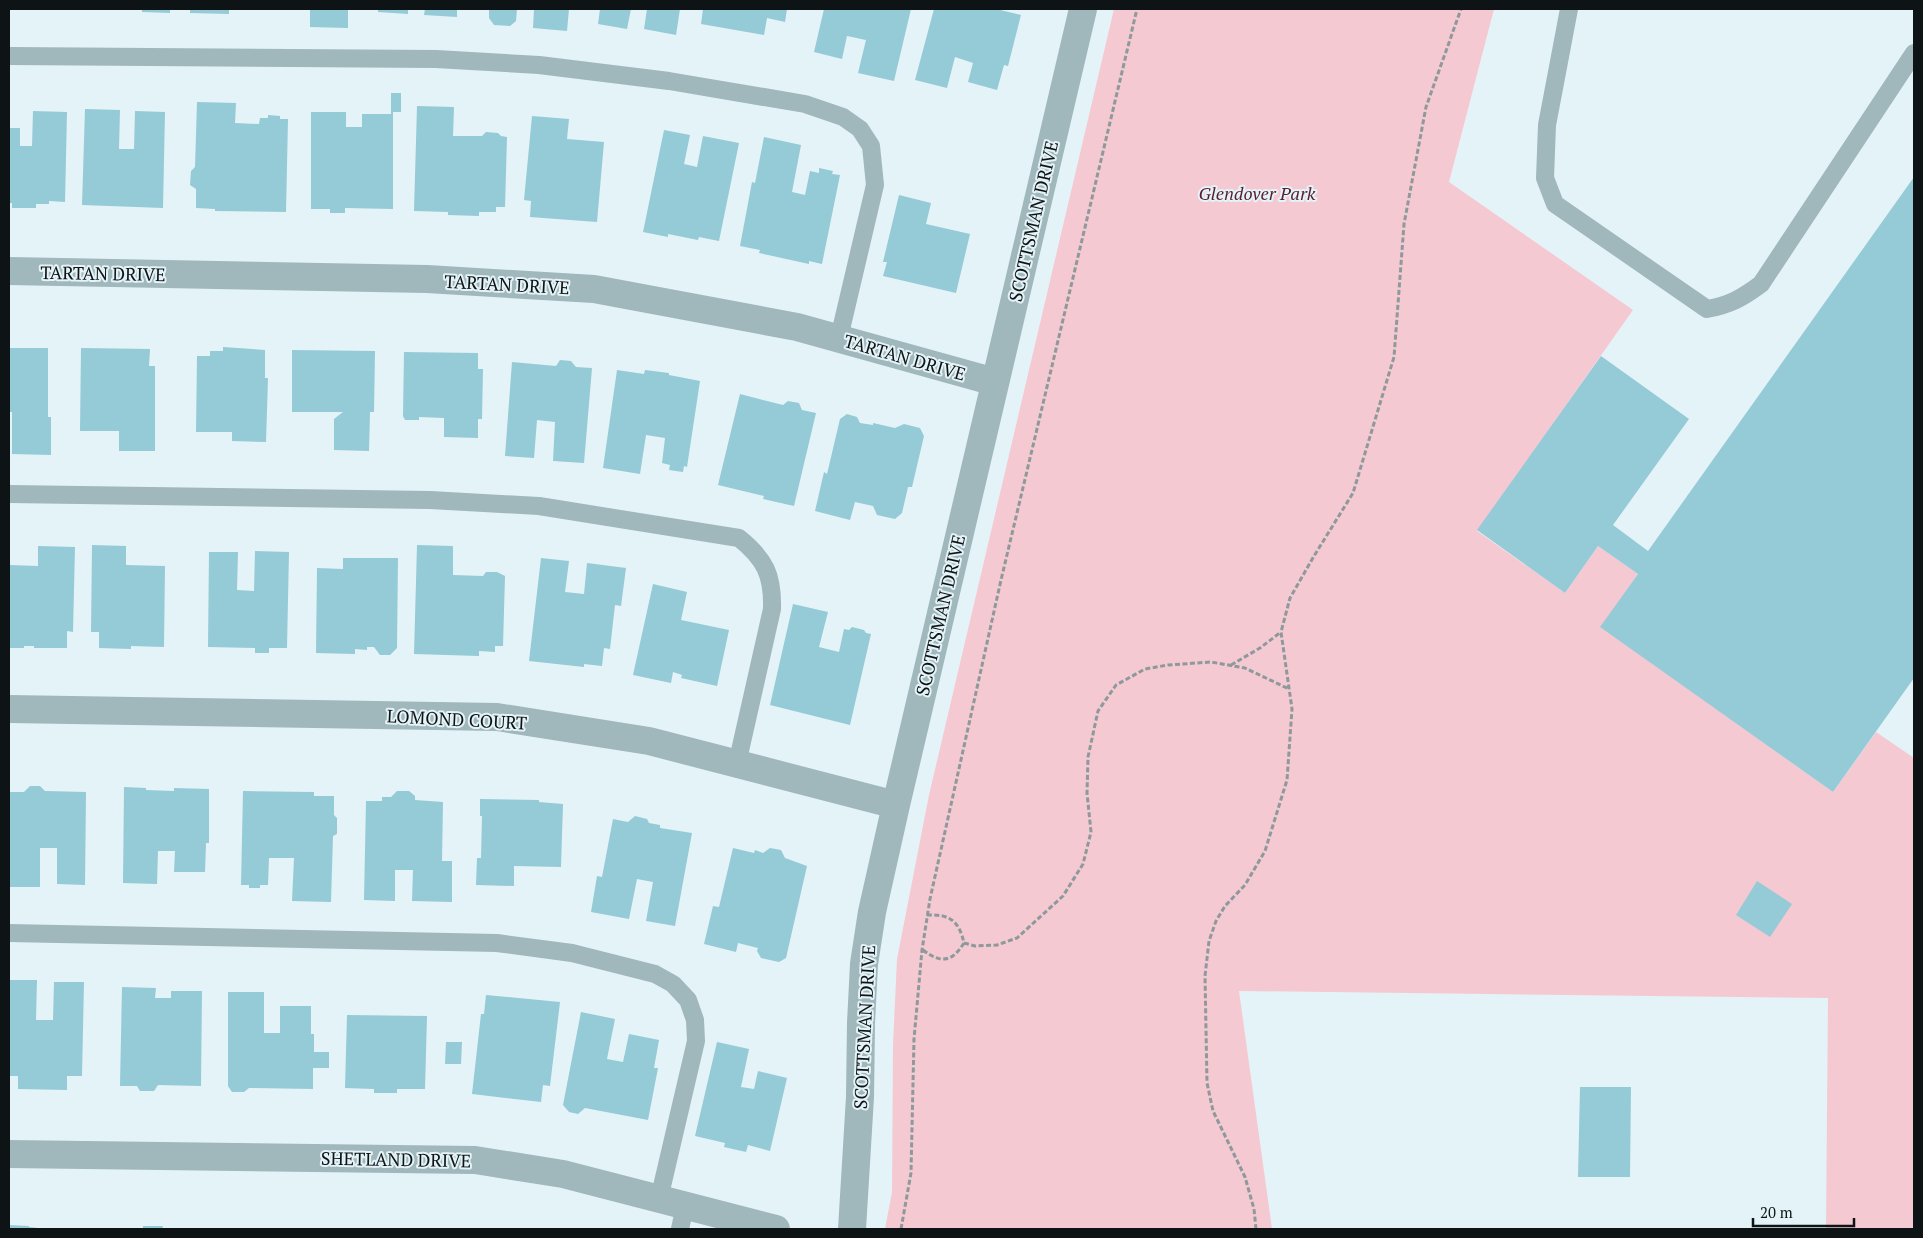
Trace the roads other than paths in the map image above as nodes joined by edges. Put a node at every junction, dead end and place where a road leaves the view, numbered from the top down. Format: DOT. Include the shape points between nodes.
graph roads {
  1 [pos="1083,9"];
  2 [pos="1569,9"];
  3 [pos="1914,52"];
  4 [pos="9,56"];
  5 [pos="9,271"];
  6 [pos="839,338"];
  7 [pos="995,382"];
  8 [pos="9,494"];
  9 [pos="9,709"];
  10 [pos="737,764"];
  11 [pos="896,805"];
  12 [pos="9,933"];
  13 [pos="9,1154"];
  14 [pos="675,1212"];
  15 [pos="776,1229"];
  16 [pos="852,1229"];
  1 -- 7 [label="street, SCOTTSMAN DRIVE"];
  2 -- 3 [label="lane" via="1547,125 1544,178 1555,204 1707,309 1726,306 1761,284"];
  4 -- 6 [label="lane" via="436,59 539,65 688,84 805,104 843,117 860,129 871,146 875,185"];
  5 -- 6 [label="street, TARTAN DRIVE" via="427,279 594,289 797,327"];
  6 -- 7 [label="street, TARTAN DRIVE"];
  7 -- 11 [label="street, SCOTTSMAN DRIVE"];
  8 -- 10 [label="lane" via="430,500 539,506 739,538 756,552 765,568 772,589 772,609"];
  9 -- 10 [label="street, LOMOND COURT" via="497,717 649,741"];
  10 -- 11 [label="street, LOMOND COURT"];
  11 -- 16 [label="street, SCOTTSMAN DRIVE" via="864,964"];
  12 -- 14 [label="lane" via="497,943 572,953 654,974 673,984 688,1000 695,1020 696,1042"];
  13 -- 14 [label="street, SHETLAND DRIVE" via="475,1160 563,1174"];
  14 -- 15 [label="street, SHETLAND DRIVE"];
}
